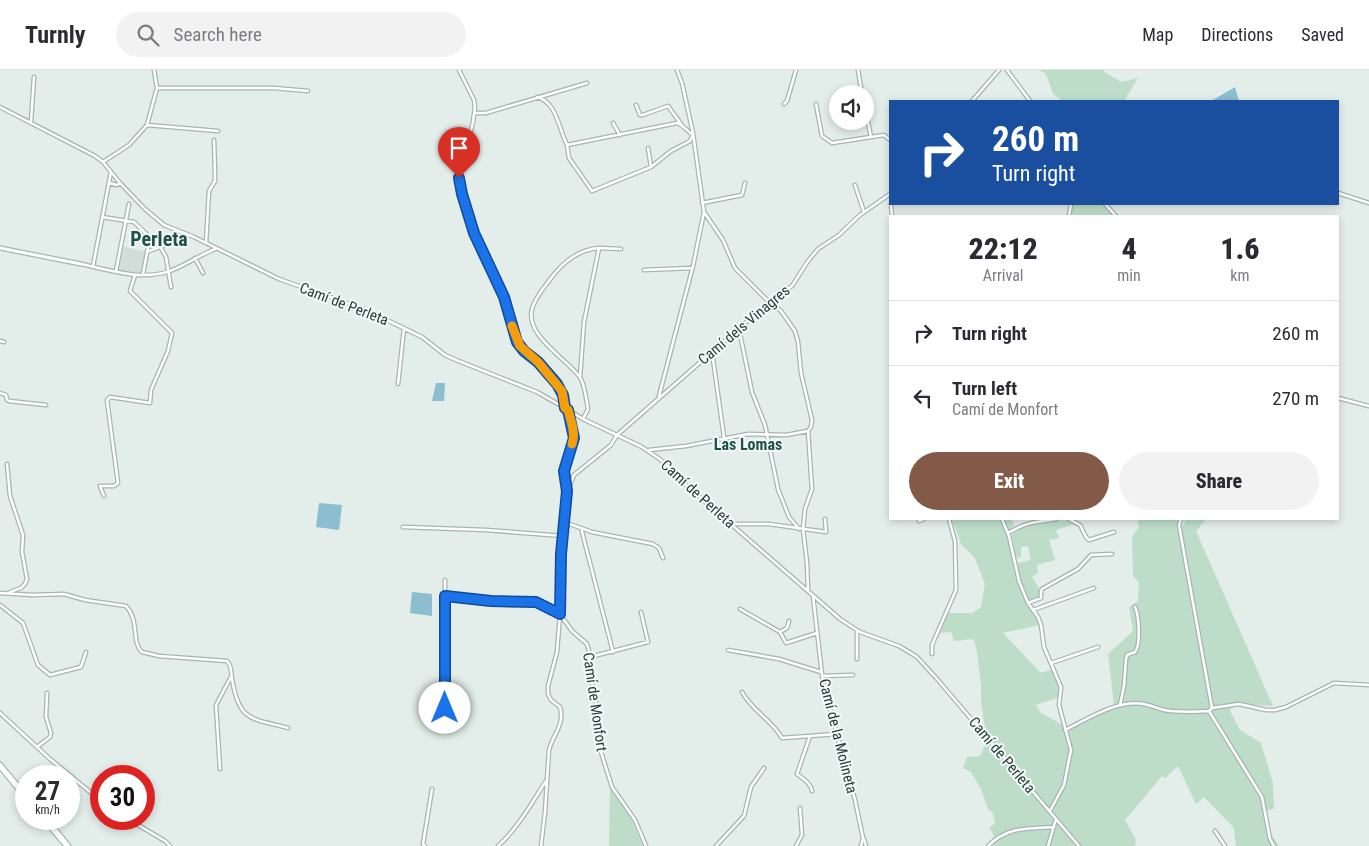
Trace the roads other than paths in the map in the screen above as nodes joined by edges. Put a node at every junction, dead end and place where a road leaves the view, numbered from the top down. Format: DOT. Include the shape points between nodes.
graph roads {
  1 [pos="154,70"];
  2 [pos="459,70"];
  3 [pos="677,70"];
  4 [pos="796,70"];
  5 [pos="858,70"];
  6 [pos="999,70"];
  7 [pos="1007,70"];
  8 [pos="34,77"];
  9 [pos="587,83"];
  10 [pos="860,85"];
  11 [pos="157,88"];
  12 [pos="308,90"];
  13 [pos="537,97"];
  14 [pos="973,100"];
  15 [pos="1029,100"];
  16 [pos="784,104"];
  17 [pos="816,104"];
  18 [pos="636,105"];
  19 [pos="0,107"];
  20 [pos="475,113"];
  21 [pos="31,122"];
  22 [pos="613,123"];
  23 [pos="681,124"];
  24 [pos="148,126"];
  25 [pos="870,130"];
  26 [pos="218,132"];
  27 [pos="620,135"];
  28 [pos="693,135"];
  29 [pos="871,137"];
  30 [pos="889,139"];
  31 [pos="214,140"];
  32 [pos="567,145"];
  33 [pos="648,148"];
  34 [pos="103,162"];
  35 [pos="651,167"];
  36 [pos="111,172"];
  37 [pos="109,183"];
  38 [pos="120,183"];
  39 [pos="745,183"];
  40 [pos="855,185"];
  41 [pos="1339,193"];
  42 [pos="889,196"];
  43 [pos="702,203"];
  44 [pos="1369,203"];
  45 [pos="129,204"];
  46 [pos="1106,205"];
  47 [pos="704,212"];
  48 [pos="864,212"];
  49 [pos="1115,215"];
  50 [pos="102,216"];
  51 [pos="126,220"];
  52 [pos="177,231"];
  53 [pos="150,237"];
  54 [pos="206,243"];
  55 [pos="0,248"];
  56 [pos="161,248"];
  57 [pos="216,248"];
  58 [pos="599,248"];
  59 [pos="621,249"];
  60 [pos="147,252"];
  61 [pos="195,258"];
  62 [pos="81,264"];
  63 [pos="93,267"];
  64 [pos="692,268"];
  65 [pos="644,270"];
  66 [pos="116,271"];
  67 [pos="169,271"];
  68 [pos="203,273"];
  69 [pos="143,274"];
  70 [pos="135,275"];
  71 [pos="171,288"];
  72 [pos="769,302"];
  73 [pos="404,328"];
  74 [pos="738,328"];
  75 [pos="0,341"];
  76 [pos="4,342"];
  77 [pos="712,352"];
  78 [pos="580,377"];
  79 [pos="398,384"];
  80 [pos="0,393"];
  81 [pos="658,397"];
  82 [pos="1339,398"];
  83 [pos="46,405"];
  84 [pos="1369,406"];
  85 [pos="567,409"];
  86 [pos="583,419"];
  87 [pos="808,431"];
  88 [pos="767,434"];
  89 [pos="617,435"];
  90 [pos="724,438"];
  91 [pos="649,450"];
  92 [pos="7,464"];
  93 [pos="567,491"];
  94 [pos="104,496"];
  95 [pos="825,519"];
  96 [pos="949,520"];
  97 [pos="1002,520"];
  98 [pos="1039,520"];
  99 [pos="1071,520"];
  100 [pos="1181,520"];
  101 [pos="564,522"];
  102 [pos="732,524"];
  103 [pos="403,527"];
  104 [pos="581,528"];
  105 [pos="799,529"];
  106 [pos="804,529"];
  107 [pos="1114,532"];
  108 [pos="1008,534"];
  109 [pos="563,536"];
  110 [pos="1112,554"];
  111 [pos="662,558"];
  112 [pos="444,580"];
  113 [pos="1094,588"];
  114 [pos="808,590"];
  115 [pos="0,593"];
  116 [pos="8,593"];
  117 [pos="813,595"];
  118 [pos="445,596"];
  119 [pos="1028,603"];
  120 [pos="0,605"];
  121 [pos="1135,607"];
  122 [pos="740,609"];
  123 [pos="1033,610"];
  124 [pos="640,612"];
  125 [pos="560,614"];
  126 [pos="789,621"];
  127 [pos="856,630"];
  128 [pos="780,632"];
  129 [pos="817,633"];
  130 [pos="1098,647"];
  131 [pos="728,650"];
  132 [pos="86,652"];
  133 [pos="614,652"];
  134 [pos="932,654"];
  135 [pos="590,658"];
  136 [pos="858,659"];
  137 [pos="1051,663"];
  138 [pos="822,672"];
  139 [pos="232,675"];
  140 [pos="853,675"];
  141 [pos="822,676"];
  142 [pos="1369,685"];
  143 [pos="742,692"];
  144 [pos="47,693"];
  145 [pos="1120,706"];
  146 [pos="1210,710"];
  147 [pos="0,712"];
  148 [pos="445,724"];
  149 [pos="288,728"];
  150 [pos="1064,730"];
  151 [pos="836,734"];
  152 [pos="810,736"];
  153 [pos="37,747"];
  154 [pos="0,765"];
  155 [pos="764,768"];
  156 [pos="220,769"];
  157 [pos="547,780"];
  158 [pos="15,782"];
  159 [pos="15,785"];
  160 [pos="432,790"];
  161 [pos="812,791"];
  162 [pos="90,792"];
  163 [pos="800,808"];
  164 [pos="1050,811"];
  165 [pos="1056,819"];
  166 [pos="1054,827"];
  167 [pos="54,830"];
  168 [pos="147,830"];
  169 [pos="1215,831"];
  170 [pos="863,838"];
  171 [pos="67,846"];
  172 [pos="170,846"];
  173 [pos="425,846"];
  174 [pos="498,846"];
  175 [pos="541,846"];
  176 [pos="646,846"];
  177 [pos="716,846"];
  178 [pos="796,846"];
  179 [pos="861,846"];
  180 [pos="866,846"];
  181 [pos="988,846"];
  182 [pos="1048,846"];
  183 [pos="1079,846"];
  184 [pos="1224,846"];
  185 [pos="1274,846"];
  1 -- 11 [label="street"];
  2 -- 20 [label="street" via="474,100"];
  3 -- 28 [label="street"];
  4 -- 16 [label="street"];
  5 -- 10 [label="street"];
  6 -- 14 [label="street"];
  7 -- 15 [label="street"];
  8 -- 21 [label="street"];
  9 -- 13 [label="street"];
  11 -- 12 [label="street"];
  11 -- 24 [label="street"];
  13 -- 20 [label="street" via="486,113"];
  13 -- 32 [label="street" via="547,102"];
  17 -- 29 [label="street" via="822,136 832,143"];
  18 -- 23 [label="street" via="640,115 668,106"];
  19 -- 21 [label="street"];
  20 -- 85 [label="street" via="459,178 466,207 504,297 517,342 557,384"];
  21 -- 34 [label="street"];
  22 -- 27 [label="street"];
  23 -- 27 [label="street"];
  23 -- 28 [label="street"];
  24 -- 26 [label="street"];
  24 -- 34 [label="street" via="129,145"];
  25 -- 29 [label="street"];
  27 -- 32 [label="street"];
  28 -- 35 [label="street"];
  28 -- 43 [label="street"];
  29 -- 30 [label="street" via="884,135"];
  31 -- 54 [label="street" via="216,174 208,191"];
  32 -- 35 [label="street" via="569,158 592,191"];
  33 -- 35 [label="street"];
  34 -- 36 [label="street, Camí de Perleta"];
  36 -- 37 [label="street"];
  36 -- 38 [label="street, Camí de Perleta"];
  37 -- 38 [label="street"];
  37 -- 50 [label="street"];
  38 -- 52 [label="street, Camí de Perleta" via="154,218"];
  39 -- 43 [label="street" via="742,194"];
  40 -- 48 [label="street"];
  41 -- 44 [label="street"];
  42 -- 48 [label="street, Camí dels Vinagres"];
  43 -- 47 [label="street"];
  45 -- 51 [label="street"];
  46 -- 49 [label="street"];
  47 -- 64 [label="street"];
  47 -- 72 [label="street" via="735,268"];
  48 -- 72 [label="street, Camí dels Vinagres" via="818,249 792,286"];
  50 -- 51 [label="street"];
  50 -- 63 [label="street"];
  51 -- 53 [label="street" via="134,222"];
  51 -- 66 [label="street"];
  52 -- 54 [label="street, Camí de Perleta"];
  52 -- 56 [label="street" via="172,242"];
  53 -- 56 [label="street"];
  53 -- 60 [label="street"];
  54 -- 57 [label="street, Camí de Perleta"];
  55 -- 62 [label="main road"];
  56 -- 60 [label="street"];
  56 -- 67 [label="street"];
  57 -- 61 [label="street"];
  57 -- 73 [label="street, Camí de Perleta" via="284,281 356,306"];
  58 -- 59 [label="street"];
  58 -- 78 [label="street" via="584,322"];
  58 -- 78 [label="street" via="590,248 560,267 532,308 531,320 535,331"];
  60 -- 69 [label="street"];
  61 -- 67 [label="street"];
  61 -- 68 [label="street"];
  62 -- 63 [label="street"];
  63 -- 66 [label="street"];
  64 -- 65 [label="street"];
  64 -- 81 [label="street"];
  66 -- 70 [label="street"];
  67 -- 69 [label="street"];
  67 -- 71 [label="street"];
  69 -- 70 [label="street"];
  70 -- 94 [label="street" via="130,291 172,333 151,390 150,403 110,397 106,400 118,483 100,486"];
  72 -- 74 [label="street, Camí dels Vinagres"];
  72 -- 87 [label="street" via="790,321 798,342 801,373 811,412"];
  73 -- 79 [label="street"];
  73 -- 85 [label="street, Camí de Perleta" via="445,355 537,392"];
  74 -- 77 [label="street, Camí dels Vinagres"];
  74 -- 88 [label="street" via="752,392"];
  75 -- 76 [label="street"];
  77 -- 81 [label="street, Camí dels Vinagres"];
  77 -- 90 [label="street"];
  78 -- 86 [label="street" via="588,408"];
  80 -- 83 [label="street" via="6,395 9,402"];
  81 -- 89 [label="street, Camí dels Vinagres"];
  82 -- 84 [label="street"];
  85 -- 86 [label="street, Camí de Perleta"];
  85 -- 93 [label="street" via="574,438 564,471"];
  86 -- 89 [label="street, Camí de Perleta"];
  87 -- 88 [label="street"];
  87 -- 106 [label="street" via="812,490 805,509"];
  88 -- 90 [label="street"];
  88 -- 105 [label="street" via="778,489 789,517"];
  89 -- 91 [label="street, Camí de Perleta"];
  89 -- 93 [label="street, Camí dels Vinagres" via="611,445 574,475"];
  90 -- 91 [label="street"];
  91 -- 102 [label="street, Camí de Perleta"];
  92 -- 116 [label="street" via="10,496 23,534 22,552 27,579 21,588"];
  93 -- 101 [label="street"];
  95 -- 106 [label="street" via="826,532"];
  96 -- 134 [label="street" via="955,541 956,590 932,644"];
  97 -- 108 [label="street"];
  98 -- 108 [label="street" via="1024,524"];
  99 -- 107 [label="street" via="1080,525 1089,540"];
  100 -- 146 [label="street"];
  101 -- 104 [label="street"];
  101 -- 109 [label="street"];
  102 -- 105 [label="street" via="769,524"];
  102 -- 114 [label="street, Camí de Perleta"];
  103 -- 109 [label="street"];
  104 -- 111 [label="street" via="657,546"];
  104 -- 133 [label="street"];
  105 -- 106 [label="street"];
  106 -- 114 [label="street"];
  108 -- 119 [label="street" via="1019,581"];
  109 -- 125 [label="street"];
  110 -- 119 [label="street" via="1090,555 1078,569 1042,589 1041,598"];
  112 -- 118 [label="street"];
  113 -- 123 [label="street"];
  114 -- 117 [label="street, Camí de Perleta"];
  115 -- 116 [label="street"];
  116 -- 139 [label="street" via="64,594 126,606 133,617 137,646 142,652 227,661"];
  117 -- 127 [label="street, Camí de Perleta"];
  117 -- 129 [label="street, Camí de la Molineta"];
  118 -- 125 [label="street" via="536,602"];
  118 -- 148 [label="street"];
  119 -- 123 [label="street"];
  120 -- 132 [label="street" via="23,623 38,665 50,675 81,667"];
  121 -- 145 [label="street" via="1139,643 1136,652 1127,655"];
  122 -- 128 [label="street"];
  123 -- 137 [label="street" via="1042,625 1044,647"];
  124 -- 133 [label="street" via="648,642"];
  125 -- 135 [label="street, Camí de Monfort" via="587,644"];
  125 -- 157 [label="street" via="557,652 548,694 560,707 562,720 551,743"];
  126 -- 128 [label="street" via="787,628"];
  127 -- 136 [label="street"];
  127 -- 164 [label="street, Camí de Perleta" via="899,646 917,657"];
  128 -- 129 [label="street" via="786,643"];
  129 -- 138 [label="street, Camí de la Molineta"];
  130 -- 137 [label="street"];
  131 -- 138 [label="street" via="779,658"];
  133 -- 135 [label="street"];
  135 -- 176 [label="street, Camí de Monfort" via="601,752 612,788 635,820"];
  137 -- 150 [label="street" via="1062,692 1059,706"];
  138 -- 141 [label="street, Camí de la Molineta"];
  139 -- 149 [label="street" via="240,709 260,722"];
  139 -- 156 [label="street" via="216,705"];
  140 -- 141 [label="street"];
  141 -- 151 [label="street, Camí de la Molineta"];
  142 -- 146 [label="street" via="1334,683 1275,710 1239,704"];
  143 -- 152 [label="street" via="748,704 774,726 782,738"];
  144 -- 153 [label="street" via="46,717 50,737"];
  145 -- 146 [label="street" via="1143,704 1170,711"];
  145 -- 150 [label="street"];
  146 -- 185 [label="street" via="1262,797"];
  147 -- 153 [label="street"];
  150 -- 164 [label="street" via="1071,756 1064,786"];
  151 -- 152 [label="street"];
  151 -- 170 [label="street, Camí de la Molineta"];
  152 -- 161 [label="street" via="797,774"];
  153 -- 162 [label="street"];
  154 -- 158 [label="main road"];
  154 -- 159 [label="main road"];
  155 -- 177 [label="street" via="751,787 744,816"];
  157 -- 174 [label="street" via="506,840"];
  157 -- 175 [label="street"];
  160 -- 173 [label="street"];
  163 -- 178 [label="street" via="802,835"];
  164 -- 165 [label="street, Camí de Perleta"];
  165 -- 166 [label="street"];
  165 -- 183 [label="street, Camí de Perleta"];
  166 -- 181 [label="street" via="1008,832"];
  166 -- 182 [label="street"];
  167 -- 171 [label="main road"];
  168 -- 172 [label="street"];
  169 -- 184 [label="street"];
  170 -- 179 [label="street, Camí de la Molineta"];
  170 -- 180 [label="street"];
}
